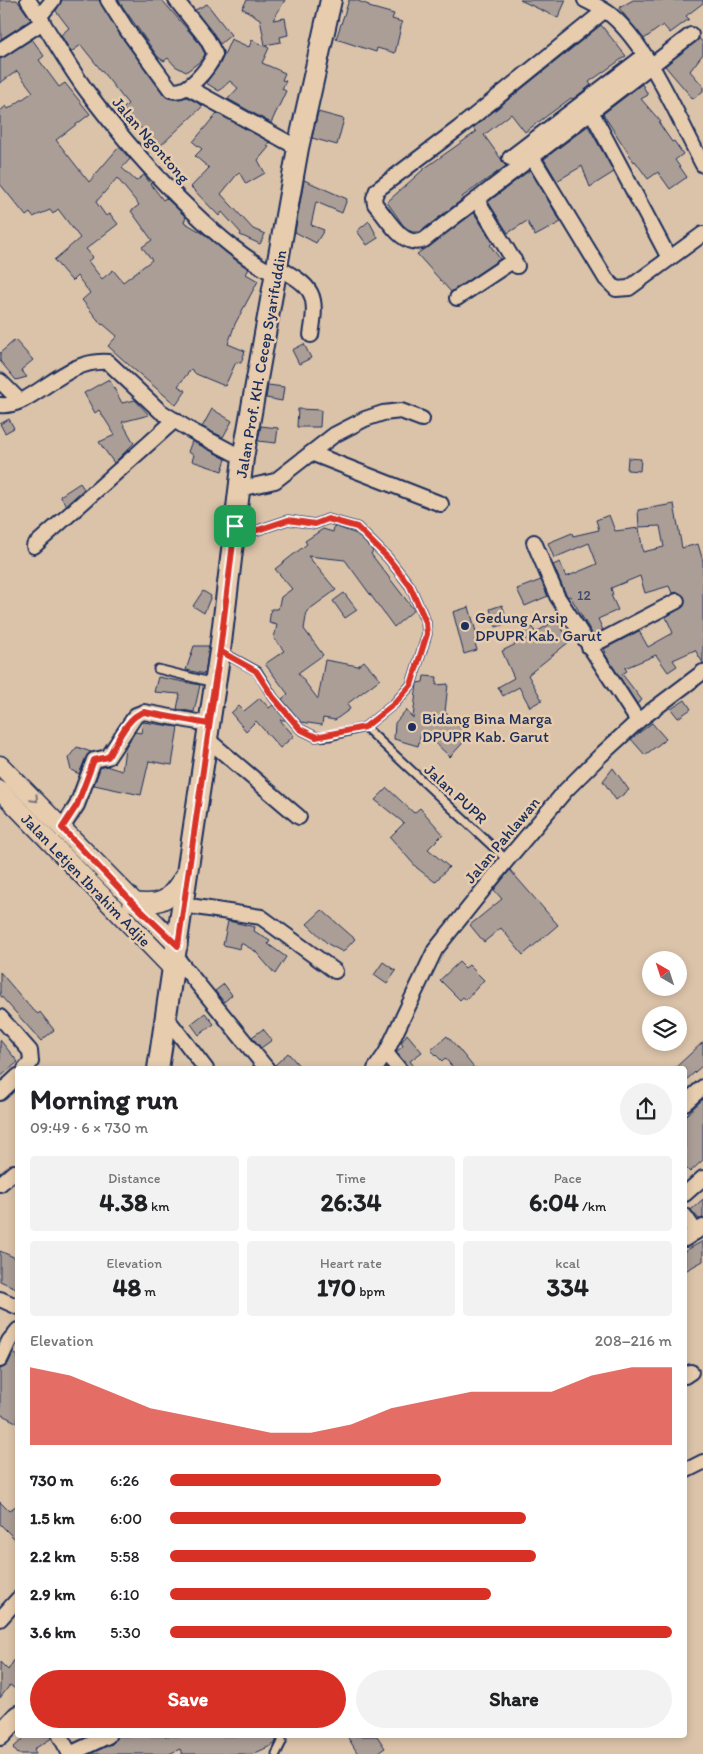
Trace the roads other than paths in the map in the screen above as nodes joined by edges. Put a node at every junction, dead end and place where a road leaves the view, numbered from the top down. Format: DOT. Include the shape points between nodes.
graph roads {
  1 [pos="28,0"];
  2 [pos="53,0"];
  3 [pos="108,0"];
  4 [pos="176,0"];
  5 [pos="331,0"];
  6 [pos="587,1"];
  7 [pos="604,11"];
  8 [pos="41,19"];
  9 [pos="691,35"];
  10 [pos="0,50"];
  11 [pos="648,61"];
  12 [pos="189,88"];
  13 [pos="591,111"];
  14 [pos="298,148"];
  15 [pos="532,157"];
  16 [pos="510,158"];
  17 [pos="703,165"];
  18 [pos="477,200"];
  19 [pos="703,234"];
  20 [pos="669,258"];
  21 [pos="277,271"];
  22 [pos="456,298"];
  23 [pos="311,334"];
  24 [pos="0,381"];
  25 [pos="20,401"];
  26 [pos="0,405"];
  27 [pos="422,419"];
  28 [pos="175,420"];
  29 [pos="311,453"];
  30 [pos="242,458"];
  31 [pos="240,489"];
  32 [pos="441,504"];
  33 [pos="235,526"];
  34 [pos="534,542"];
  35 [pos="34,546"];
  36 [pos="677,601"];
  37 [pos="589,647"];
  38 [pos="220,651"];
  39 [pos="158,669"];
  40 [pos="703,672"];
  41 [pos="215,683"];
  42 [pos="638,721"];
  43 [pos="365,727"];
  44 [pos="207,731"];
  45 [pos="0,765"];
  46 [pos="0,790"];
  47 [pos="298,817"];
  48 [pos="62,828"];
  49 [pos="507,860"];
  50 [pos="187,871"];
  51 [pos="132,902"];
  52 [pos="182,905"];
  53 [pos="175,957"];
  54 [pos="335,971"];
  55 [pos="0,1017"];
  56 [pos="166,1017"];
  57 [pos="386,1053"];
  58 [pos="28,1066"];
  59 [pos="158,1066"];
  60 [pos="204,1066"];
  61 [pos="265,1066"];
  62 [pos="377,1066"];
  63 [pos="397,1066"];
  64 [pos="15,1079"];
  65 [pos="703,1086"];
  66 [pos="0,1093"];
  67 [pos="687,1101"];
  68 [pos="14,1172"];
  69 [pos="703,1178"];
  70 [pos="0,1184"];
  71 [pos="687,1192"];
  72 [pos="687,1219"];
  73 [pos="695,1233"];
  74 [pos="0,1298"];
  75 [pos="15,1306"];
  76 [pos="9,1339"];
  77 [pos="0,1360"];
  78 [pos="703,1462"];
  79 [pos="687,1469"];
  80 [pos="15,1602"];
  81 [pos="0,1620"];
  82 [pos="15,1719"];
  83 [pos="0,1735"];
  84 [pos="61,1738"];
  85 [pos="104,1738"];
  86 [pos="282,1738"];
  87 [pos="70,1754"];
  88 [pos="276,1754"];
  1 -- 8 [label="street, Jalan Ngontong"];
  2 -- 8 [label="street"];
  3 -- 12 [label="street" via="171,90 178,92"];
  4 -- 12 [label="street" via="215,54"];
  5 -- 14 [label="main road, Jalan Prof. KH. Cecep Syarifuddin"];
  6 -- 7 [label="street"];
  7 -- 11 [label="street" via="624,28"];
  7 -- 18 [label="street" via="380,187 374,198 375,204 406,241 418,243"];
  8 -- 10 [label="street"];
  8 -- 21 [label="street, Jalan Ngontong" via="85,88 158,179 250,262"];
  9 -- 11 [label="street"];
  11 -- 13 [label="street"];
  11 -- 16 [label="street"];
  11 -- 17 [label="street"];
  12 -- 14 [label="street"];
  13 -- 15 [label="street"];
  13 -- 20 [label="street"];
  14 -- 21 [label="main road, Jalan Prof. KH. Cecep Syarifuddin"];
  15 -- 18 [label="street"];
  15 -- 20 [label="street" via="606,278 616,289 630,288"];
  18 -- 22 [label="street" via="515,263"];
  19 -- 20 [label="street"];
  21 -- 23 [label="street, Jalan Ngontong" via="298,278 312,296 315,311"];
  21 -- 30 [label="main road, Jalan Prof. KH. Cecep Syarifuddin"];
  24 -- 25 [label="street"];
  25 -- 26 [label="street"];
  25 -- 28 [label="street" via="77,366 104,362 122,374 160,411"];
  27 -- 29 [label="street" via="401,411 383,413 350,426"];
  28 -- 30 [label="street"];
  28 -- 35 [label="street"];
  29 -- 31 [label="street" via="275,481"];
  29 -- 32 [label="street"];
  30 -- 31 [label="main road, Jalan Prof. KH. Cecep Syarifuddin"];
  31 -- 33 [label="main road, Jalan Prof. KH. Cecep Syarifuddin"];
  33 -- 38 [label="main road, Jalan Prof. KH. Cecep Syarifuddin"];
  33 -- 43 [label="lane" via="258,530 288,520 315,524 328,519 357,527 410,586 426,622 427,634 420,659 411,685 394,704"];
  34 -- 37 [label="street" via="557,596"];
  36 -- 37 [label="street"];
  37 -- 42 [label="street"];
  38 -- 41 [label="main road, Jalan Prof. KH. Cecep Syarifuddin"];
  38 -- 43 [label="lane" via="256,671 273,697 306,733 316,737 330,736"];
  39 -- 41 [label="lane"];
  40 -- 42 [label="street, Jalan Pahlawan"];
  41 -- 44 [label="main road, Jalan Prof. KH. Cecep Syarifuddin"];
  42 -- 49 [label="street, Jalan Pahlawan" via="566,790"];
  43 -- 49 [label="lane, Jalan PUPR"];
  44 -- 47 [label="street"];
  44 -- 48 [label="street" via="144,712 136,715 108,757 94,760 77,805"];
  44 -- 50 [label="main road, Jalan Prof. KH. Cecep Syarifuddin"];
  45 -- 48 [label="street, Jalan Letjen Ibrahim Adjie, one-way"];
  46 -- 53 [label="street, Jalan Letjen Ibrahim Adjie"];
  48 -- 51 [label="street, Jalan Letjen Ibrahim Adjie"];
  49 -- 57 [label="street, Jalan Pahlawan" via="435,950"];
  50 -- 51 [label="street" via="165,900 154,904"];
  50 -- 52 [label="main road, Jalan Prof. KH. Cecep Syarifuddin"];
  51 -- 53 [label="street, Jalan Letjen Ibrahim Adjie"];
  52 -- 53 [label="main road, Jalan Prof. KH. Cecep Syarifuddin"];
  52 -- 54 [label="street" via="261,917"];
  53 -- 56 [label="main road, Jalan Prof. KH. Cecep Syarifuddin"];
  53 -- 61 [label="street"];
  55 -- 58 [label="street" via="30,1052 31,1062"];
  56 -- 59 [label="main road, Jalan Prof. KH. Cecep Syarifuddin"];
  56 -- 60 [label="street"];
  57 -- 62 [label="street, Jalan Pahlawan"];
  57 -- 63 [label="street"];
  64 -- 66 [label="street"];
  65 -- 67 [label="street"];
  68 -- 70 [label="street"];
  69 -- 71 [label="street"];
  72 -- 73 [label="street"];
  74 -- 75 [label="street"];
  76 -- 77 [label="street"];
  78 -- 79 [label="street"];
  80 -- 81 [label="street"];
  82 -- 83 [label="main road"];
  84 -- 87 [label="street"];
  85 -- 87 [label="street"];
  86 -- 88 [label="lane"];
}
